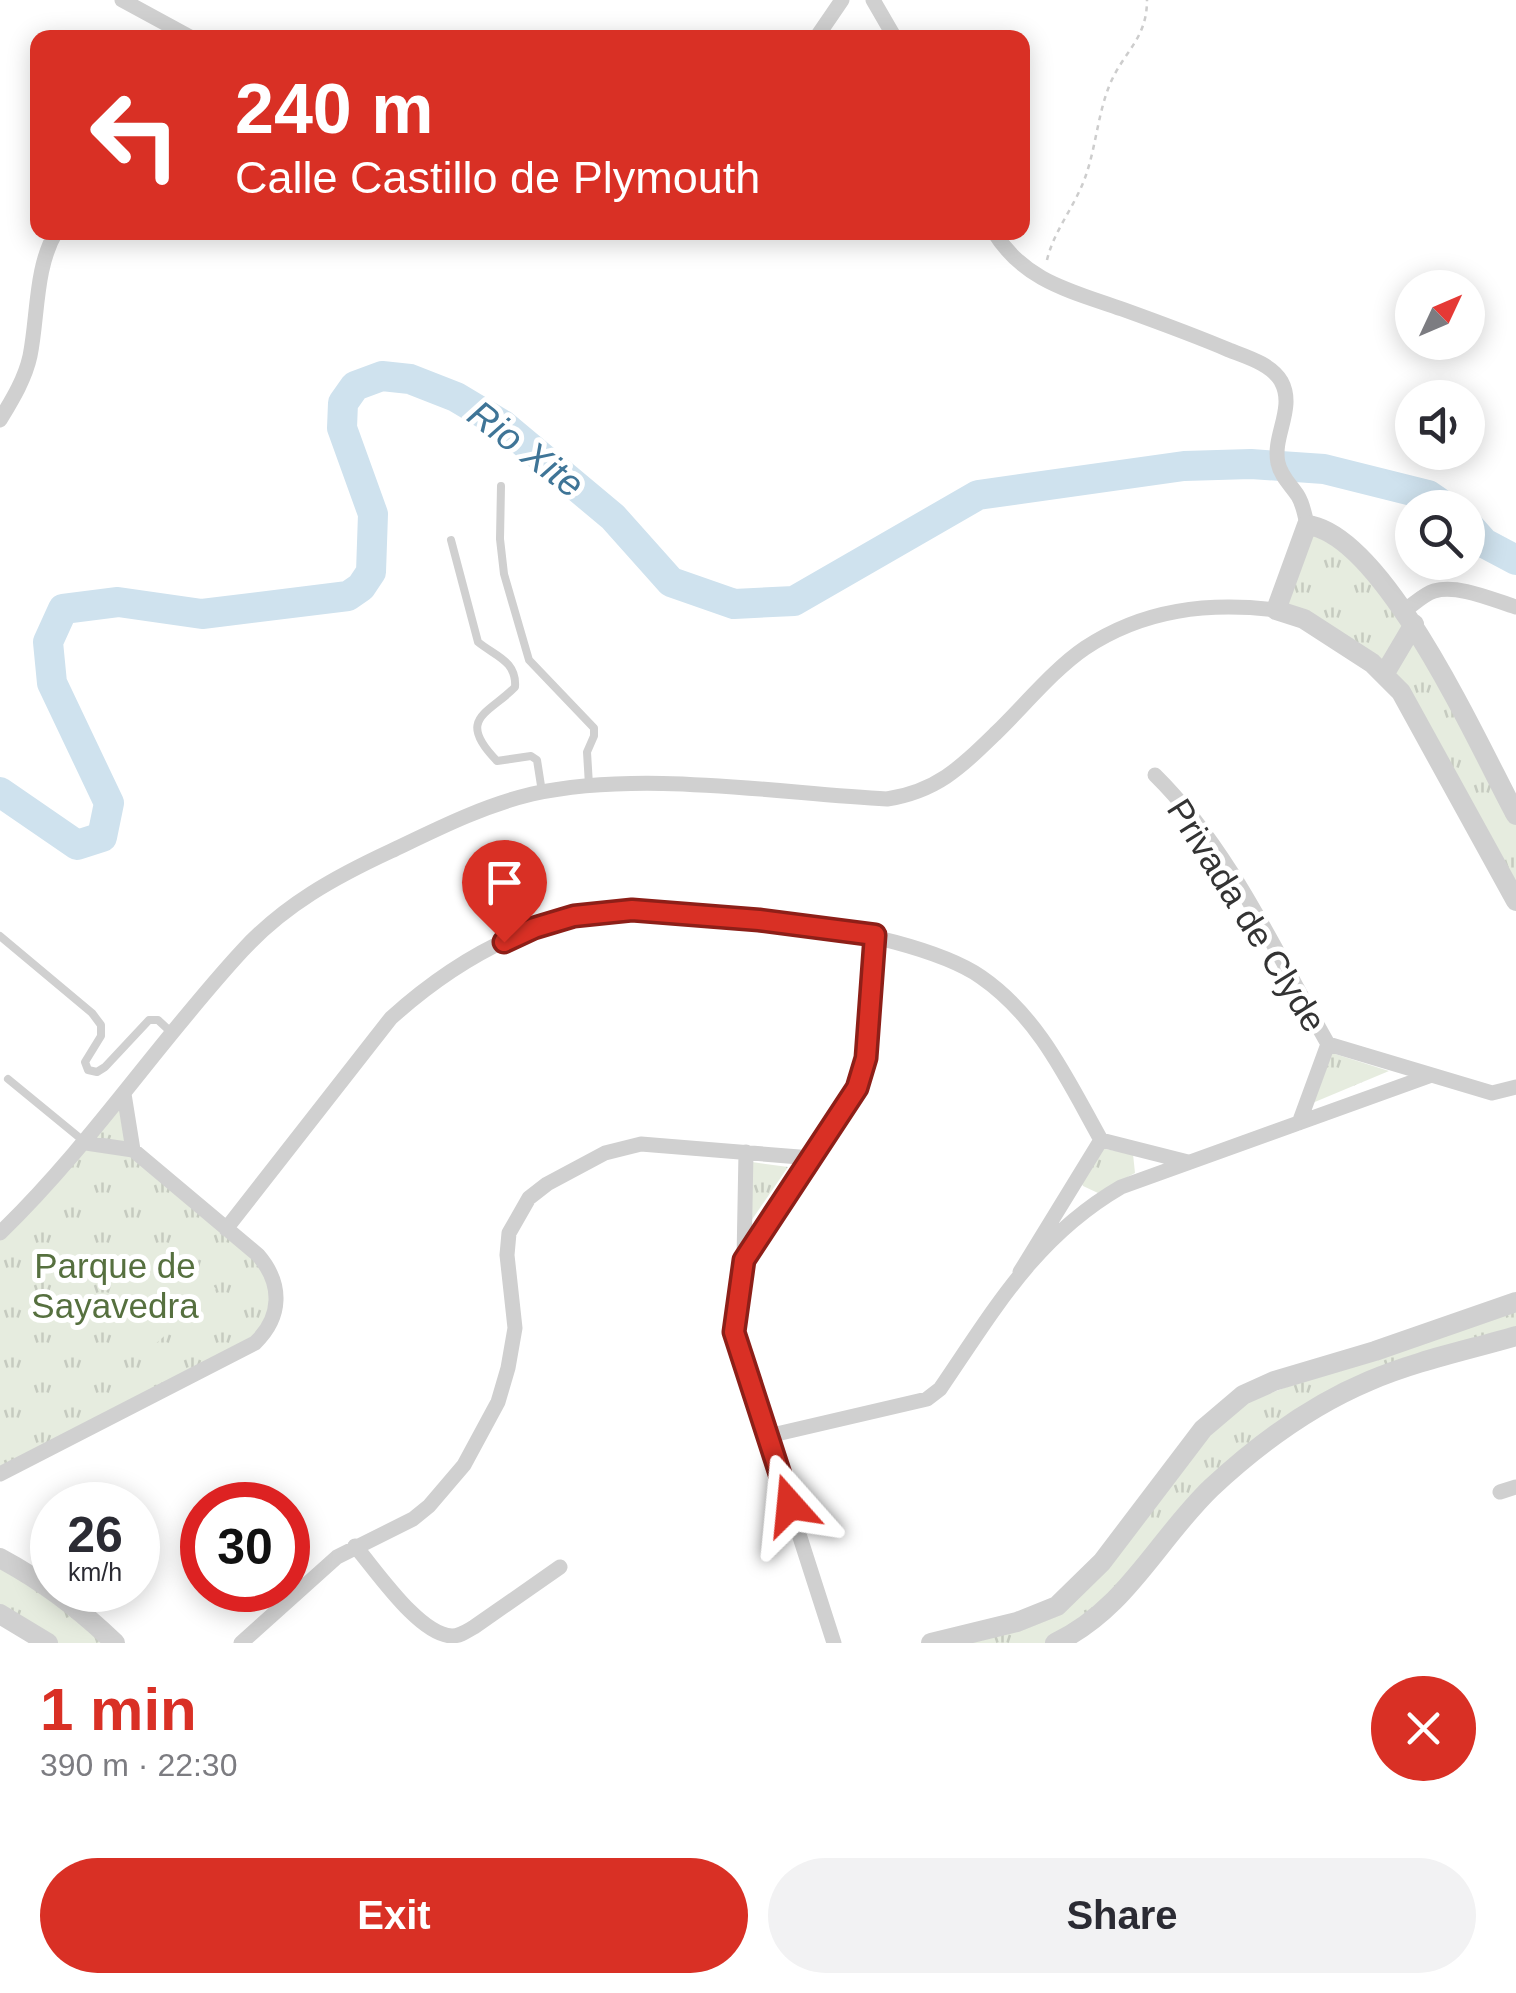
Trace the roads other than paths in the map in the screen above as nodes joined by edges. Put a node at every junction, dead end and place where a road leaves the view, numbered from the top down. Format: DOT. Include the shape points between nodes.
graph roads {
  1 [pos="122,0"];
  2 [pos="842,0"];
  3 [pos="873,0"];
  4 [pos="177,30"];
  5 [pos="821,30"];
  6 [pos="890,30"];
  7 [pos="52,240"];
  8 [pos="999,240"];
  9 [pos="0,420"];
  10 [pos="502,486"];
  11 [pos="1307,525"];
  12 [pos="451,540"];
  13 [pos="1516,606"];
  14 [pos="1276,610"];
  15 [pos="1409,617"];
  16 [pos="1384,673"];
  17 [pos="1155,775"];
  18 [pos="589,788"];
  19 [pos="542,792"];
  20 [pos="1516,814"];
  21 [pos="1516,901"];
  22 [pos="875,935"];
  23 [pos="0,936"];
  24 [pos="174,1034"];
  25 [pos="1328,1044"];
  26 [pos="1429,1076"];
  27 [pos="8,1078"];
  28 [pos="1516,1086"];
  29 [pos="124,1094"];
  30 [pos="1299,1122"];
  31 [pos="1101,1140"];
  32 [pos="86,1142"];
  33 [pos="133,1150"];
  34 [pos="746,1152"];
  35 [pos="812,1158"];
  36 [pos="1188,1162"];
  37 [pos="226,1229"];
  38 [pos="0,1233"];
  39 [pos="744,1260"];
  40 [pos="1020,1272"];
  41 [pos="1516,1302"];
  42 [pos="1516,1336"];
  43 [pos="768,1436"];
  44 [pos="0,1474"];
  45 [pos="1516,1486"];
  46 [pos="1500,1492"];
  47 [pos="354,1546"];
  48 [pos="0,1558"];
  49 [pos="560,1567"];
  50 [pos="0,1614"];
  51 [pos="48,1643"];
  52 [pos="115,1643"];
  53 [pos="241,1643"];
  54 [pos="834,1643"];
  55 [pos="931,1643"];
  56 [pos="1055,1643"];
  1 -- 4 [label="street"];
  2 -- 5 [label="street"];
  3 -- 6 [label="street"];
  7 -- 9 [label="street" via="29,358"];
  8 -- 11 [label="street" via="1046,282 1267,367 1286,392 1278,464"];
  10 -- 18 [label="lane" via="508,593 529,660 594,728 586,752"];
  11 -- 14 [label="street"];
  11 -- 15 [label="street" via="1349,548"];
  12 -- 19 [label="lane" via="478,642 516,675 515,686 485,710 477,726 496,761 537,760"];
  13 -- 15 [label="street" via="1434,591"];
  14 -- 16 [label="street" via="1304,619"];
  14 -- 18 [label="street" via="1191,609 1124,626 1082,650 971,758 911,795 655,783"];
  15 -- 16 [label="street"];
  15 -- 20 [label="street"];
  16 -- 21 [label="street"];
  17 -- 25 [label="street, Privada de Clyde" via="1189,812 1238,887"];
  18 -- 19 [label="street"];
  19 -- 24 [label="street" via="481,809 346,872 284,910"];
  22 -- 31 [label="street" via="943,957 1008,998 1039,1033"];
  22 -- 35 [label="street" via="863,1072"];
  22 -- 37 [label="street" via="632,910 534,928 451,968 391,1018"];
  23 -- 24 [label="lane" via="101,1025 85,1062 88,1070 105,1067 149,1020"];
  24 -- 29 [label="street"];
  25 -- 26 [label="street, Privada de Clyde"];
  25 -- 30 [label="street, Privada de Clyde"];
  26 -- 28 [label="street, Privada de Clyde" via="1492,1093"];
  26 -- 30 [label="street"];
  27 -- 32 [label="lane"];
  29 -- 32 [label="street"];
  29 -- 33 [label="street"];
  30 -- 36 [label="street"];
  31 -- 36 [label="street"];
  31 -- 40 [label="street"];
  32 -- 33 [label="street"];
  32 -- 38 [label="street"];
  33 -- 37 [label="street"];
  34 -- 35 [label="street"];
  34 -- 39 [label="street"];
  34 -- 47 [label="street" via="630,1147 605,1153 529,1198 509,1233 515,1328 498,1402 481,1438 429,1506"];
  35 -- 39 [label="street"];
  36 -- 40 [label="street" via="1098,1200"];
  37 -- 44 [label="street" via="271,1270 277,1308 270,1329 255,1343"];
  39 -- 43 [label="street" via="734,1332"];
  40 -- 43 [label="street" via="927,1399"];
  41 -- 55 [label="street" via="1242,1395 1203,1429 1102,1562 1057,1606"];
  42 -- 56 [label="street" via="1372,1379 1284,1429 1211,1489 1101,1616"];
  43 -- 54 [label="street"];
  45 -- 46 [label="street"];
  47 -- 49 [label="street" via="426,1627 449,1636 474,1627"];
  47 -- 53 [label="street"];
  48 -- 52 [label="street" via="42,1582"];
  50 -- 51 [label="street"];
}
